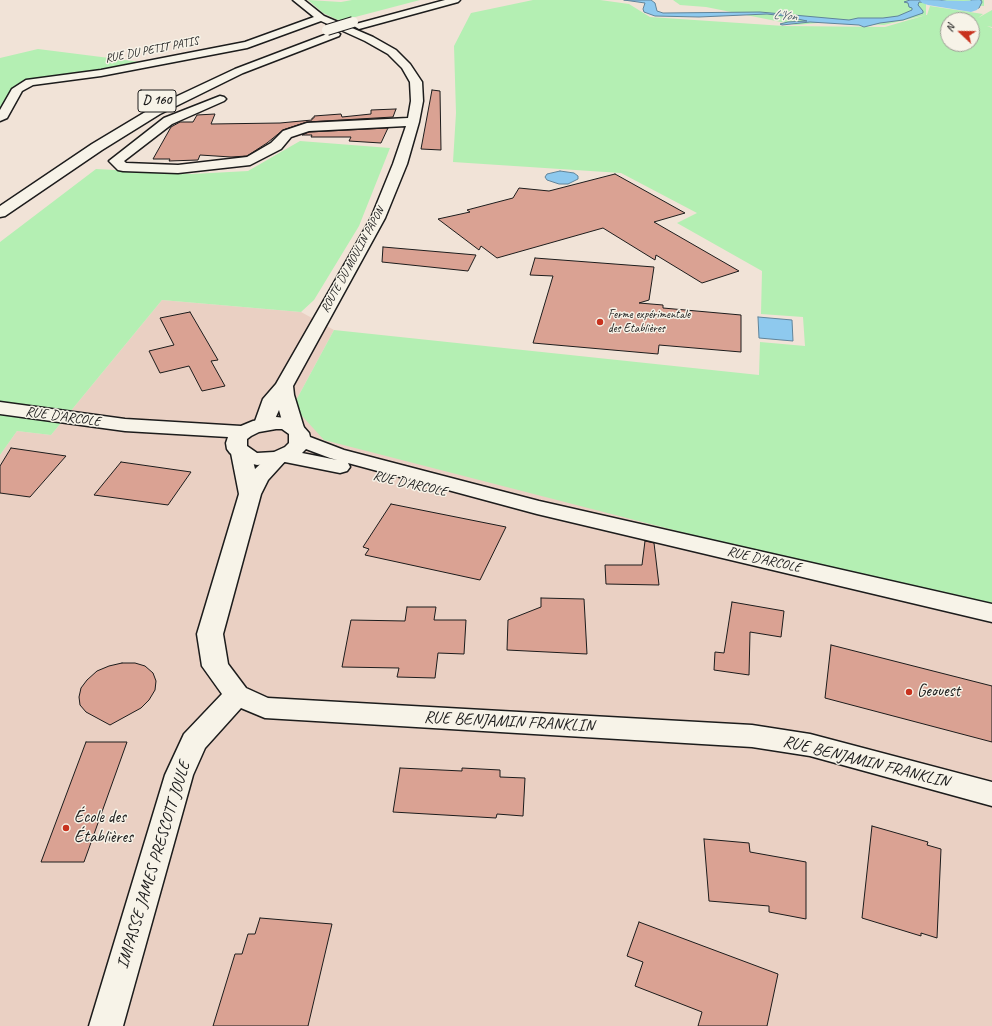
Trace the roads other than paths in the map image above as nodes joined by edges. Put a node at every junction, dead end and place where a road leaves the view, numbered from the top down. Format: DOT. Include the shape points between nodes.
graph roads {
  1 [pos="298,0"];
  2 [pos="434,0"];
  3 [pos="455,0"];
  4 [pos="321,18"];
  5 [pos="356,24"];
  6 [pos="331,32"];
  7 [pos="220,99"];
  8 [pos="0,117"];
  9 [pos="413,122"];
  10 [pos="80,144"];
  11 [pos="0,213"];
  12 [pos="284,386"];
  13 [pos="0,408"];
  14 [pos="264,424"];
  15 [pos="297,434"];
  16 [pos="241,445"];
  17 [pos="281,457"];
  18 [pos="250,494"];
  19 [pos="537,507"];
  20 [pos="992,613"];
  21 [pos="237,695"];
  22 [pos="992,794"];
  23 [pos="106,1026"];
  1 -- 4 [label="main road"];
  2 -- 5 [label="main road, D 160"];
  3 -- 5 [label="main road, D 160"];
  4 -- 8 [label="main road, RUE DU PETIT PATIS" via="247,45 101,73 30,82 18,89"];
  4 -- 9 [label="main road, ROUTE DU MOULIN PAPON" via="369,39 392,52 406,66 416,82 417,101"];
  5 -- 6 [label="main road, D 160"];
  6 -- 10 [label="main road, D 160" via="255,56 194,82 142,108"];
  6 -- 11 [label="main road, D 160" via="239,71 156,111 97,146"];
  7 -- 9 [label="main road" via="168,121 116,161 123,167 178,169 250,161 276,146 287,134 307,127"];
  9 -- 12 [label="main road, ROUTE DU MOULIN PAPON" via="400,164 378,218"];
  12 -- 14 [label="main road, ROUTE DU MOULIN PAPON" via="273,399"];
  12 -- 15 [label="main road" via="284,395"];
  13 -- 16 [label="main road, RUE D'ARCOLE" via="125,425 165,436"];
  14 -- 15 [label="main road" via="281,424"];
  14 -- 16 [label="main road" via="253,427"];
  15 -- 17 [label="main road" via="298,446"];
  15 -- 19 [label="main road, RUE D'ARCOLE" via="337,454"];
  16 -- 17 [label="main road" via="248,457"];
  16 -- 18 [label="main road"];
  17 -- 18 [label="main road, RUE BENJAMIN FRANKLIN" via="259,477"];
  17 -- 19 [label="main road, RUE D'ARCOLE" via="328,464 435,491"];
  18 -- 21 [label="main road, RUE BENJAMIN FRANKLIN" via="210,634 215,666"];
  19 -- 20 [label="main road, RUE D'ARCOLE"];
  21 -- 22 [label="main road, RUE BENJAMIN FRANKLIN" via="265,708 752,736 810,745"];
  21 -- 23 [label="main road, IMPASSE JAMES PRESCOTT JOULE" via="194,742 179,775"];
}
